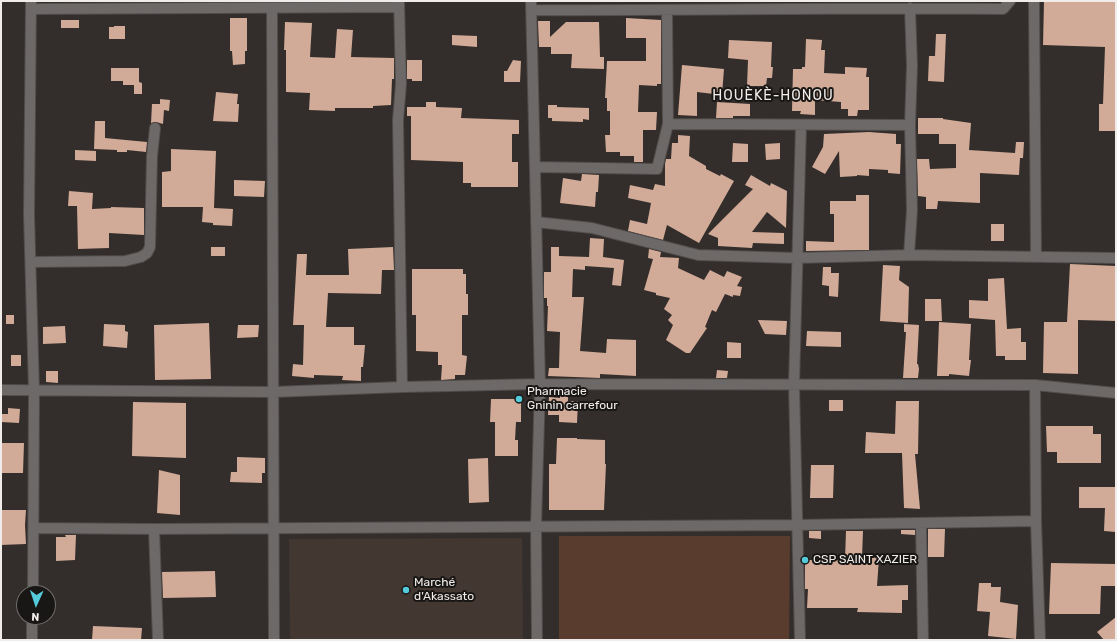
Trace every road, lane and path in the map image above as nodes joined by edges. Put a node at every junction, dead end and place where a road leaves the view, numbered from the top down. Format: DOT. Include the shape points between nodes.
graph roads {
  1 [pos="1010,1"];
  2 [pos="1034,1"];
  3 [pos="399,4"];
  4 [pos="31,5"];
  5 [pos="531,6"];
  6 [pos="272,8"];
  7 [pos="910,8"];
  8 [pos="667,11"];
  9 [pos="668,124"];
  10 [pos="801,125"];
  11 [pos="910,125"];
  12 [pos="155,128"];
  13 [pos="536,167"];
  14 [pos="536,222"];
  15 [pos="909,255"];
  16 [pos="1036,257"];
  17 [pos="797,258"];
  18 [pos="1116,258"];
  19 [pos="32,262"];
  20 [pos="540,384"];
  21 [pos="794,385"];
  22 [pos="1035,385"];
  23 [pos="402,387"];
  24 [pos="1,390"];
  25 [pos="34,390"];
  26 [pos="273,392"];
  27 [pos="1116,393"];
  28 [pos="1036,521"];
  29 [pos="921,523"];
  30 [pos="797,525"];
  31 [pos="536,527"];
  32 [pos="34,528"];
  33 [pos="274,528"];
  34 [pos="154,529"];
  35 [pos="33,585"];
  36 [pos="32,625"];
  37 [pos="32,640"];
  38 [pos="158,640"];
  39 [pos="274,640"];
  40 [pos="537,640"];
  41 [pos="800,640"];
  42 [pos="923,640"];
  43 [pos="1040,640"];
  1 -- 7 [label="street" via="1002,9"];
  2 -- 16 [label="street"];
  3 -- 6 [label="street"];
  3 -- 23 [label="street"];
  4 -- 6 [label="street"];
  4 -- 19 [label="street" via="29,215"];
  5 -- 8 [label="street"];
  5 -- 13 [label="street"];
  6 -- 26 [label="street"];
  7 -- 8 [label="street"];
  7 -- 11 [label="street"];
  8 -- 9 [label="street"];
  9 -- 10 [label="street"];
  9 -- 13 [label="street" via="657,169"];
  10 -- 11 [label="street"];
  10 -- 17 [label="street"];
  11 -- 15 [label="street" via="912,210"];
  12 -- 19 [label="street" via="150,247 147,254 125,261"];
  13 -- 14 [label="street"];
  14 -- 17 [label="street" via="592,228 698,255"];
  14 -- 20 [label="street"];
  15 -- 16 [label="street"];
  15 -- 17 [label="street"];
  16 -- 18 [label="street"];
  17 -- 21 [label="street"];
  19 -- 25 [label="street"];
  20 -- 21 [label="street"];
  20 -- 23 [label="street"];
  20 -- 31 [label="street"];
  21 -- 22 [label="street"];
  21 -- 30 [label="street"];
  22 -- 27 [label="street"];
  22 -- 28 [label="street"];
  23 -- 26 [label="street"];
  24 -- 25 [label="street"];
  25 -- 26 [label="street"];
  25 -- 32 [label="street"];
  26 -- 33 [label="street"];
  28 -- 29 [label="street"];
  28 -- 43 [label="street"];
  29 -- 30 [label="street"];
  29 -- 42 [label="street"];
  30 -- 31 [label="street"];
  30 -- 41 [label="street"];
  31 -- 33 [label="street"];
  31 -- 40 [label="street"];
  32 -- 34 [label="street"];
  32 -- 35 [label="street"];
  33 -- 34 [label="street"];
  33 -- 39 [label="street"];
  34 -- 38 [label="street"];
  36 -- 37 [label="street"];
}
